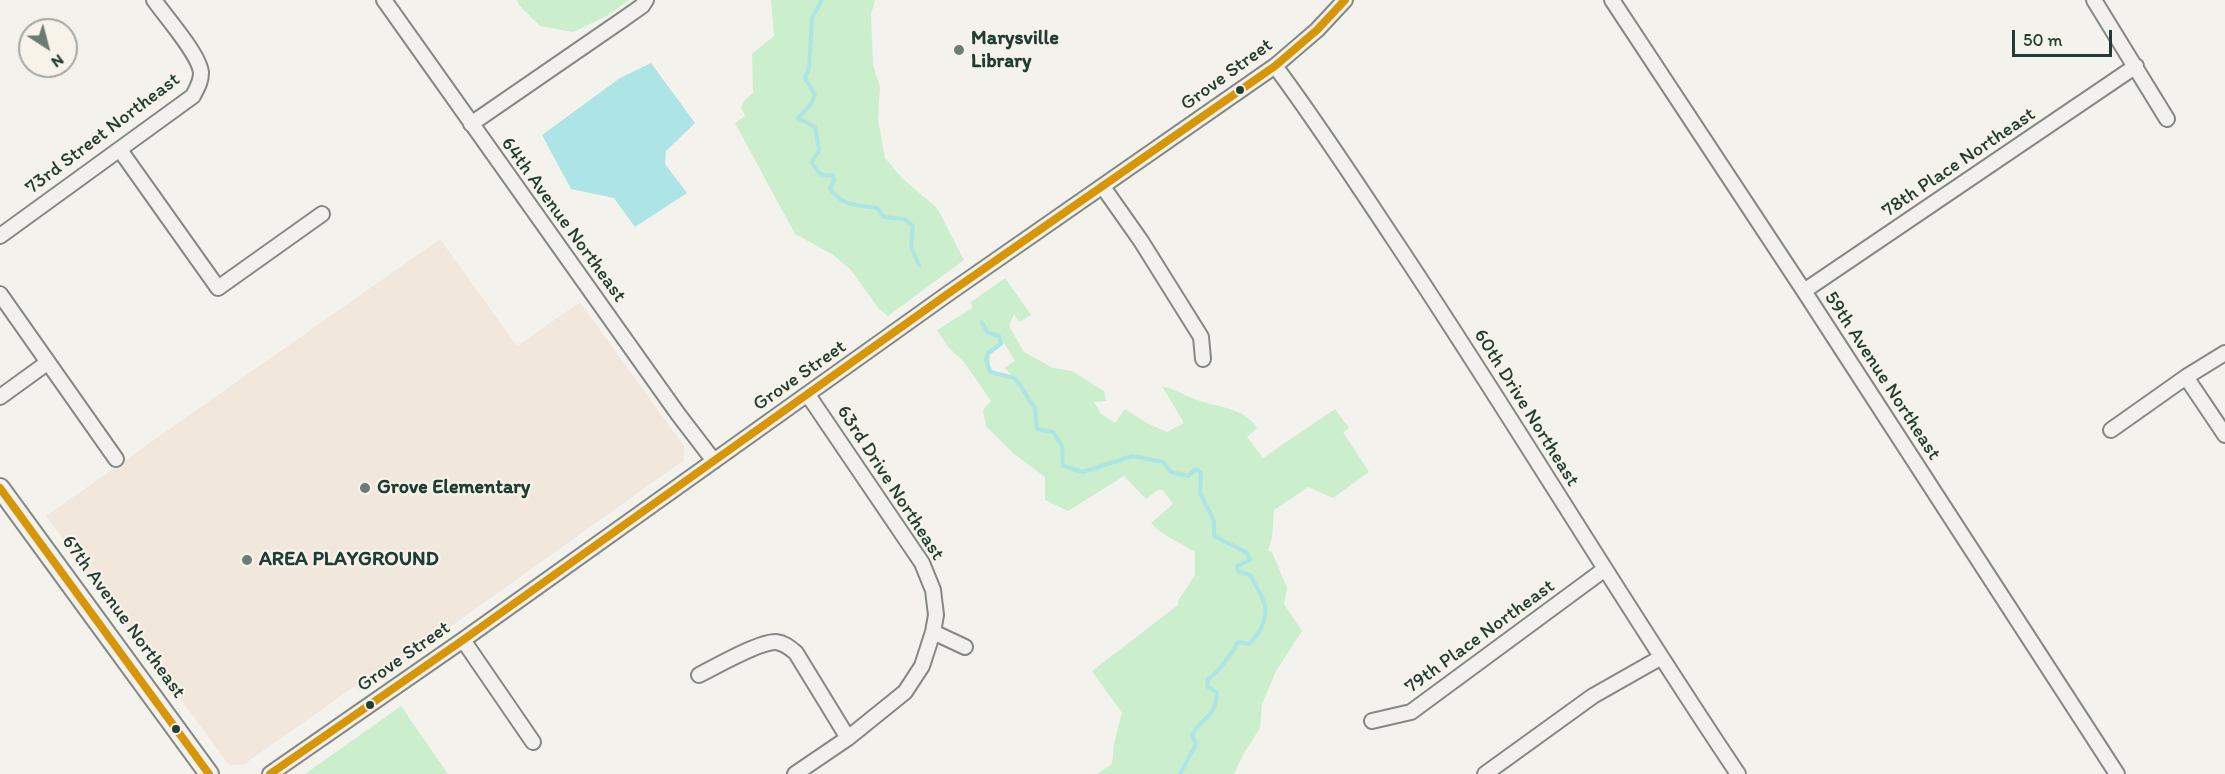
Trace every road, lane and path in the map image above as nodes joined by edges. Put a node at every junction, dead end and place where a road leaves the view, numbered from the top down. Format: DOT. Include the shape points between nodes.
graph roads {
  1 [pos="154,0"];
  2 [pos="384,0"];
  3 [pos="646,0"];
  4 [pos="1345,0"];
  5 [pos="1612,0"];
  6 [pos="2094,0"];
  7 [pos="1275,66"];
  8 [pos="2136,66"];
  9 [pos="2168,119"];
  10 [pos="471,124"];
  11 [pos="120,150"];
  12 [pos="1103,187"];
  13 [pos="322,214"];
  14 [pos="0,236"];
  15 [pos="1804,291"];
  16 [pos="0,294"];
  17 [pos="2225,353"];
  18 [pos="1203,359"];
  19 [pos="48,363"];
  20 [pos="2186,377"];
  21 [pos="808,395"];
  22 [pos="0,397"];
  23 [pos="2111,430"];
  24 [pos="2225,435"];
  25 [pos="116,459"];
  26 [pos="714,461"];
  27 [pos="0,488"];
  28 [pos="1605,569"];
  29 [pos="933,632"];
  30 [pos="463,640"];
  31 [pos="965,647"];
  32 [pos="1660,658"];
  33 [pos="699,675"];
  34 [pos="1372,721"];
  35 [pos="848,738"];
  36 [pos="533,742"];
  37 [pos="209,774"];
  38 [pos="270,774"];
  39 [pos="795,774"];
  40 [pos="1485,774"];
  41 [pos="1738,774"];
  42 [pos="2117,774"];
  1 -- 11 [label="street, 73rd Street Northeast" via="196,57 201,72 199,84 193,96"];
  2 -- 10 [label="street, 64th Avenue Northeast"];
  3 -- 10 [label="street"];
  4 -- 7 [label="street, Grove Street"];
  5 -- 15 [label="street, 59th Avenue Northeast"];
  6 -- 8 [label="street"];
  7 -- 12 [label="street, Grove Street"];
  7 -- 28 [label="street, 60th Drive Northeast" via="1448,320"];
  8 -- 9 [label="street"];
  8 -- 15 [label="street, 78th Place Northeast"];
  10 -- 26 [label="street, 64th Avenue Northeast"];
  11 -- 13 [label="street" via="218,288"];
  11 -- 14 [label="street, 73rd Street Northeast"];
  12 -- 18 [label="street" via="1201,338"];
  12 -- 21 [label="street, Grove Street"];
  15 -- 42 [label="street, 59th Avenue Northeast"];
  16 -- 19 [label="street"];
  17 -- 20 [label="street"];
  19 -- 22 [label="street"];
  19 -- 25 [label="street"];
  20 -- 23 [label="street"];
  20 -- 24 [label="street"];
  21 -- 26 [label="street, Grove Street"];
  21 -- 29 [label="street, 63rd Drive Northeast" via="922,562 933,590"];
  26 -- 30 [label="street, Grove Street"];
  27 -- 37 [label="main road, 67th Avenue Northeast"];
  28 -- 32 [label="street, 60th Drive Northeast"];
  28 -- 34 [label="street, 79th Place Northeast" via="1412,712"];
  29 -- 31 [label="street"];
  29 -- 35 [label="street, 63rd Drive Northeast" via="922,666 905,692"];
  30 -- 36 [label="street"];
  30 -- 38 [label="street, Grove Street"];
  32 -- 40 [label="street" via="1593,696"];
  32 -- 41 [label="street, 60th Drive Northeast"];
  33 -- 35 [label="street" via="760,645 786,645 796,653"];
  35 -- 39 [label="street, 63rd Drive Northeast"];
}
